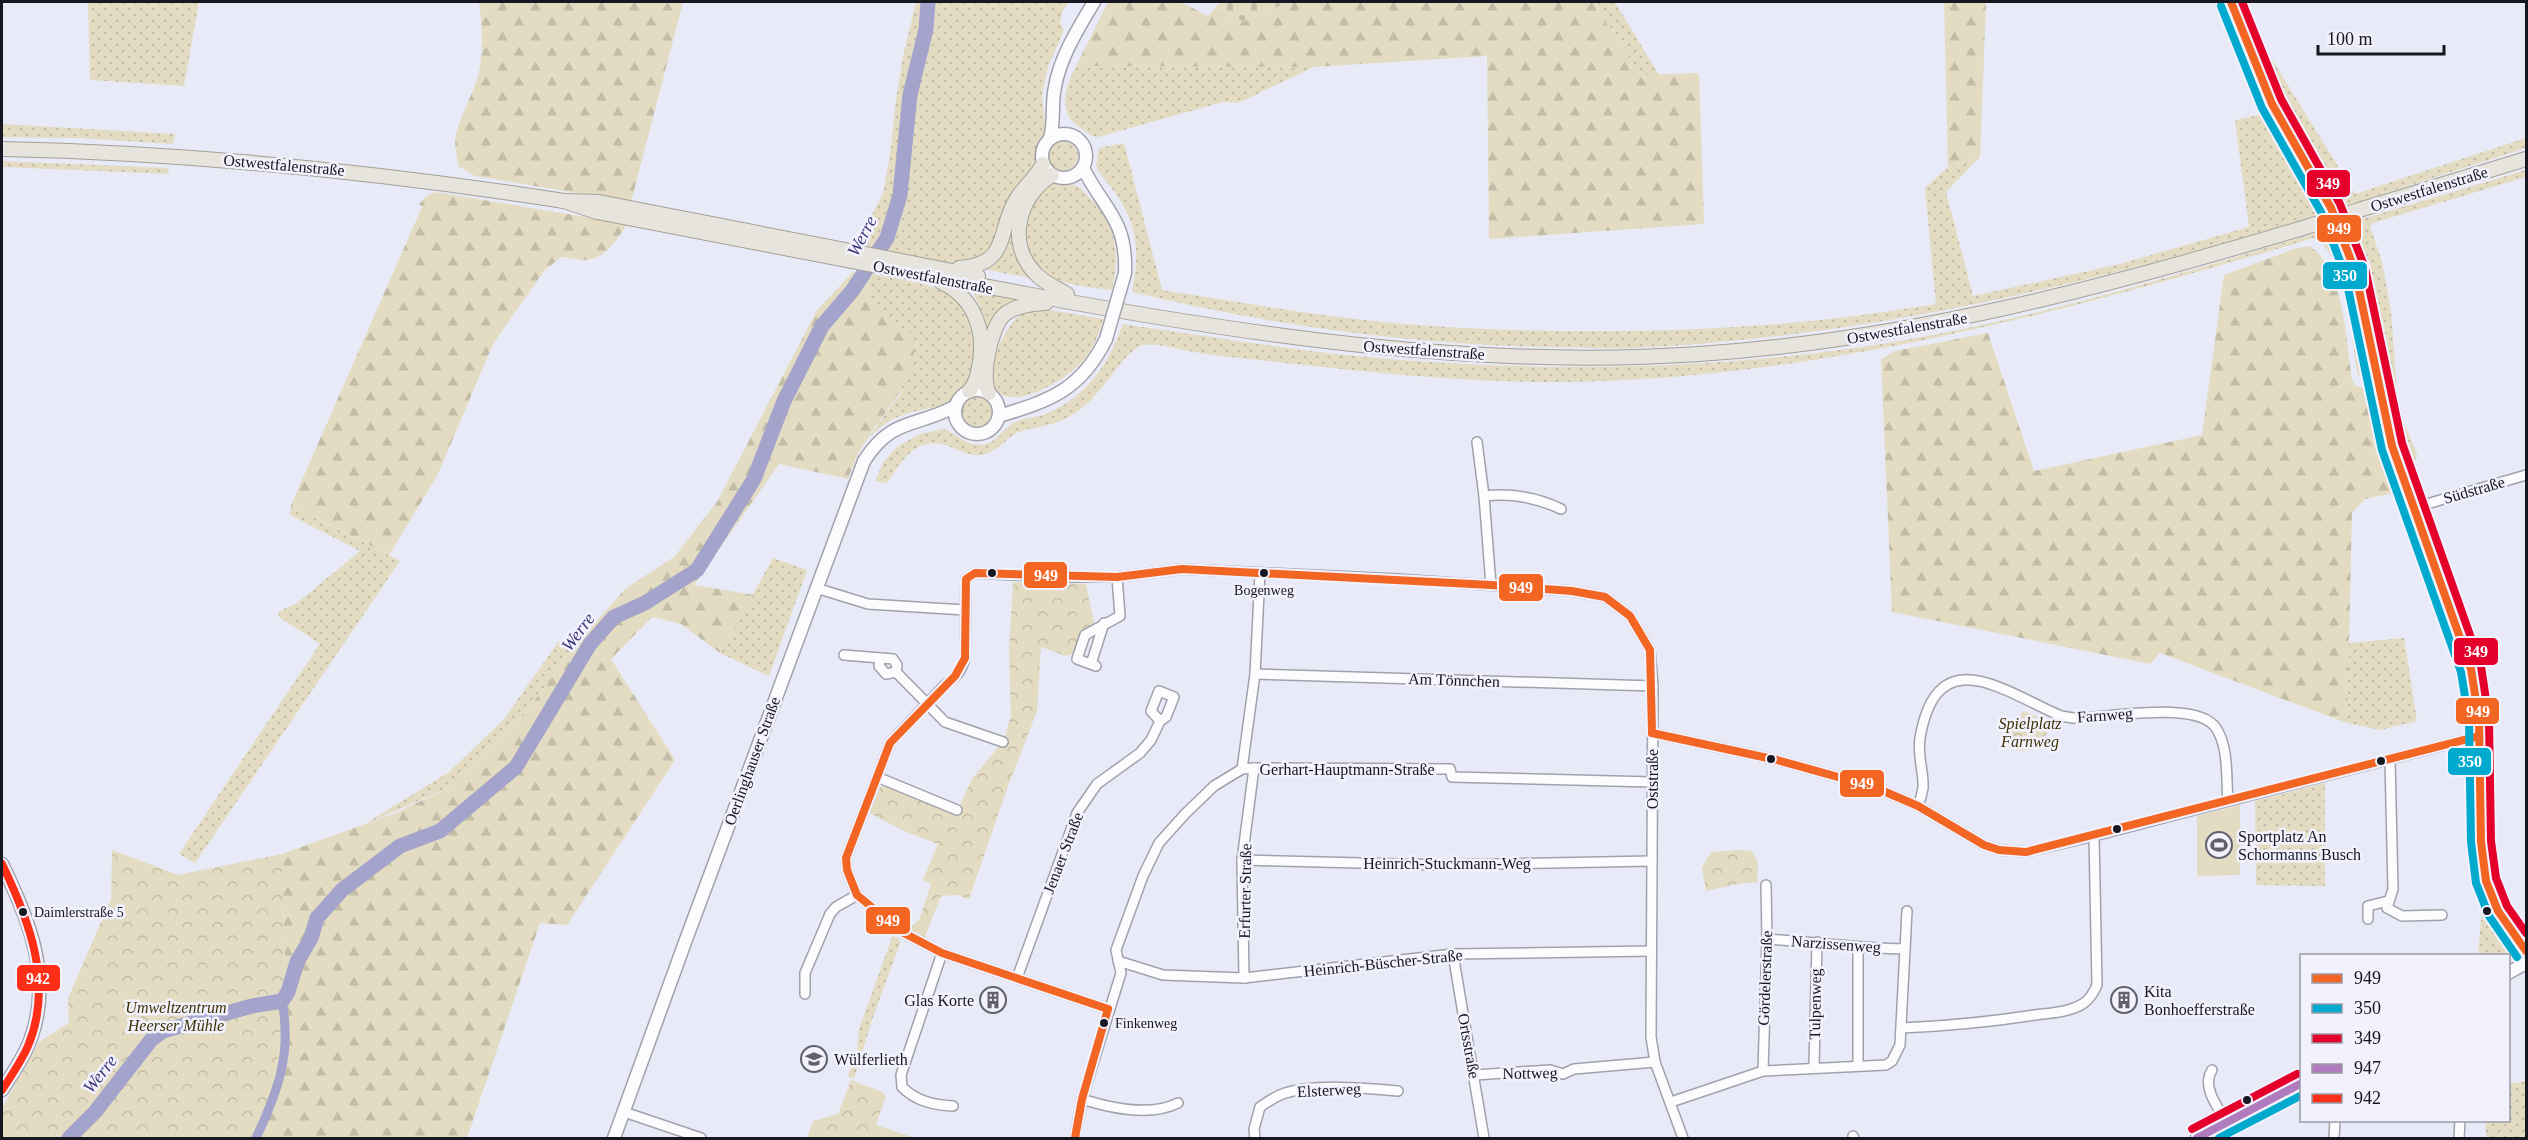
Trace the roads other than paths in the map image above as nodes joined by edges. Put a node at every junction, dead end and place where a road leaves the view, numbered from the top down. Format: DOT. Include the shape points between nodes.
graph roads {
  1 [pos="1094,2"];
  2 [pos="2231,2"];
  3 [pos="1054,112"];
  4 [pos="1068,134"];
  5 [pos="1050,138"];
  6 [pos="2,148"];
  7 [pos="2526,159"];
  8 [pos="1083,168"];
  9 [pos="1047,170"];
  10 [pos="1073,177"];
  11 [pos="1096,190"];
  12 [pos="923,270"];
  13 [pos="1067,298"];
  14 [pos="969,391"];
  15 [pos="993,397"];
  16 [pos="956,406"];
  17 [pos="1024,407"];
  18 [pos="999,416"];
  19 [pos="931,418"];
  20 [pos="957,421"];
  21 [pos="1477,442"];
  22 [pos="2526,475"];
  23 [pos="1484,496"];
  24 [pos="2417,507"];
  25 [pos="1561,509"];
  26 [pos="1260,573"];
  27 [pos="1117,577"];
  28 [pos="1491,585"];
  29 [pos="816,588"];
  30 [pos="965,610"];
  31 [pos="1104,623"];
  32 [pos="844,655"];
  33 [pos="1255,674"];
  34 [pos="1653,686"];
  35 [pos="928,704"];
  36 [pos="1160,721"];
  37 [pos="1652,734"];
  38 [pos="2479,736"];
  39 [pos="1003,742"];
  40 [pos="2390,760"];
  41 [pos="1254,768"];
  42 [pos="1242,769"];
  43 [pos="877,777"];
  44 [pos="1652,782"];
  45 [pos="2228,801"];
  46 [pos="1918,806"];
  47 [pos="957,810"];
  48 [pos="2094,836"];
  49 [pos="1242,860"];
  50 [pos="1652,861"];
  51 [pos="2,864"];
  52 [pos="1766,885"];
  53 [pos="857,896"];
  54 [pos="2387,905"];
  55 [pos="1907,911"];
  56 [pos="2442,915"];
  57 [pos="2368,919"];
  58 [pos="1767,939"];
  59 [pos="1816,942"];
  60 [pos="1858,948"];
  61 [pos="1905,949"];
  62 [pos="1651,951"];
  63 [pos="2526,951"];
  64 [pos="942,953"];
  65 [pos="1453,954"];
  66 [pos="1118,961"];
  67 [pos="2526,963"];
  68 [pos="2510,972"];
  69 [pos="1017,978"];
  70 [pos="1244,978"];
  71 [pos="805,994"];
  72 [pos="1108,1009"];
  73 [pos="1901,1028"];
  74 [pos="1655,1062"];
  75 [pos="1858,1066"];
  76 [pos="1814,1067"];
  77 [pos="2212,1070"];
  78 [pos="1763,1071"];
  79 [pos="1475,1075"];
  80 [pos="2300,1084"];
  81 [pos="2,1090"];
  82 [pos="1398,1091"];
  83 [pos="1082,1099"];
  84 [pos="1671,1102"];
  85 [pos="1178,1103"];
  86 [pos="953,1106"];
  87 [pos="624,1112"];
  88 [pos="2335,1122"];
  89 [pos="2460,1122"];
  90 [pos="2226,1123"];
  91 [pos="614,1138"];
  92 [pos="701,1138"];
  93 [pos="1076,1138"];
  94 [pos="1255,1138"];
  95 [pos="1484,1138"];
  96 [pos="1683,1138"];
  97 [pos="2198,1138"];
  98 [pos="2334,1138"];
  99 [pos="2459,1138"];
  1 -- 3 [label="main road" via="1061,66 1054,90"];
  2 -- 24 [label="main road" via="2272,104 2322,190 2343,237 2366,319 2385,423"];
  3 -- 4 [label="main road"];
  3 -- 5 [label="main road"];
  4 -- 5 [label="main road"];
  4 -- 8 [label="main road" via="1084,146"];
  5 -- 9 [label="main road" via="1043,147"];
  6 -- 12 [label="main road, Ostwestfalenstraße" via="171,155 355,172 564,201"];
  7 -- 13 [label="main road, Ostwestfalenstraße, bridge" via="2171,267 1977,316 1760,350 1636,357 1476,355 1362,346 1268,333"];
  8 -- 10 [label="main road"];
  8 -- 11 [label="main road"];
  9 -- 10 [label="main road"];
  9 -- 12 [label="main road" via="1038,173 1017,198 1003,237 985,262 971,267"];
  9 -- 13 [label="main road" via="1020,214 1019,240 1023,256 1037,276"];
  10 -- 11 [label="main road"];
  11 -- 17 [label="main road, bridge" via="1119,227 1125,249 1125,273 1106,339 1086,372 1068,388"];
  12 -- 13 [label="main road, Ostwestfalenstraße"];
  12 -- 14 [label="main road" via="970,305 978,322 981,354 978,377"];
  13 -- 15 [label="main road" via="1025,305 1001,319 992,339 985,381"];
  14 -- 15 [label="main road" via="983,390"];
  14 -- 16 [label="main road"];
  15 -- 17 [label="main road"];
  15 -- 18 [label="main road"];
  16 -- 19 [label="main road, Oerlinghauser Straße"];
  16 -- 20 [label="main road"];
  17 -- 18 [label="main road"];
  18 -- 20 [label="main road" via="989,431 977,434 965,431"];
  19 -- 20 [label="main road, Oerlinghauser Straße"];
  19 -- 29 [label="main road, Oerlinghauser Straße" via="896,428 872,449 854,485"];
  21 -- 23 [label="street"];
  22 -- 24 [label="street, Südstraße"];
  23 -- 25 [label="street" via="1525,496"];
  23 -- 28 [label="street"];
  24 -- 38 [label="main road" via="2471,669"];
  26 -- 27 [label="street, Oststraße" via="1182,568"];
  26 -- 28 [label="street, Oststraße"];
  26 -- 33 [label="street"];
  27 -- 30 [label="street, Oststraße" via="975,573 966,579"];
  27 -- 31 [label="street" via="1120,616"];
  28 -- 34 [label="street, Oststraße" via="1605,597 1630,616 1650,650"];
  29 -- 30 [label="street" via="868,604"];
  29 -- 87 [label="main road, Oerlinghauser Straße"];
  30 -- 35 [label="street" via="963,667"];
  31 -- 31 [label="street" via="1093,665 1077,659 1085,635"];
  32 -- 35 [label="street" via="893,659 896,672"];
  33 -- 34 [label="street, Am Tönnchen"];
  33 -- 42 [label="street"];
  34 -- 37 [label="street, Oststraße"];
  35 -- 39 [label="street" via="945,722"];
  35 -- 43 [label="street" via="890,743"];
  36 -- 69 [label="street, Jenaer Straße" via="1140,753 1097,784 1077,813"];
  37 -- 44 [label="street, Oststraße"];
  37 -- 46 [label="street" via="1777,760 1874,787"];
  38 -- 40 [label="street"];
  38 -- 63 [label="main road" via="2481,842 2486,881 2498,911"];
  40 -- 45 [label="street"];
  40 -- 54 [label="street" via="2393,889"];
  41 -- 42 [label="street, Gerhart-Hauptmann-Straße"];
  41 -- 44 [label="street, Gerhart-Hauptmann-Straße" via="1450,769 1452,777"];
  41 -- 49 [label="street, Erfurter Straße"];
  42 -- 66 [label="street, Gerhart-Hauptmann-Straße" via="1214,786 1159,843 1128,912 1116,950"];
  43 -- 47 [label="street"];
  43 -- 53 [label="street" via="846,858"];
  44 -- 50 [label="street, Oststraße"];
  45 -- 46 [label="street, Farnweg" via="2223,748 2216,728 2207,720 2157,711 2073,718 1982,680 1959,680 1946,683 1929,707 1920,739 1923,788"];
  45 -- 48 [label="street"];
  46 -- 48 [label="street" via="1970,838 1999,850 2026,852"];
  48 -- 73 [label="street" via="2097,985 2093,996 2072,1009 2051,1013 1974,1024"];
  49 -- 50 [label="street, Heinrich-Stuckmann-Weg" via="1441,865"];
  49 -- 70 [label="street, Erfurter Straße"];
  50 -- 62 [label="street, Oststraße"];
  51 -- 81 [label="main road" via="32,933 39,995 31,1038"];
  52 -- 58 [label="street, Gördelerstraße"];
  53 -- 64 [label="street" via="902,932"];
  53 -- 71 [label="street" via="830,914 805,973"];
  54 -- 56 [label="street" via="2402,915"];
  54 -- 57 [label="street" via="2368,906"];
  55 -- 61 [label="street"];
  58 -- 59 [label="street, Narzissenweg"];
  58 -- 78 [label="street, Gördelerstraße"];
  59 -- 60 [label="street, Narzissenweg"];
  59 -- 76 [label="street, Tulpenweg"];
  60 -- 61 [label="street, Narzissenweg"];
  60 -- 75 [label="street"];
  61 -- 73 [label="street"];
  62 -- 65 [label="street, Heinrich-Büscher-Straße"];
  62 -- 74 [label="street, Oststraße" via="1651,1037"];
  64 -- 69 [label="street"];
  64 -- 86 [label="street" via="901,1075 902,1087 911,1097 936,1106"];
  65 -- 70 [label="street, Heinrich-Büscher-Straße"];
  65 -- 79 [label="street, Ortsstraße"];
  66 -- 70 [label="street, Heinrich-Büscher-Straße" via="1164,975"];
  66 -- 72 [label="street, Gerhart-Hauptmann-Straße" via="1121,972"];
  67 -- 68 [label="main road"];
  69 -- 72 [label="street"];
  72 -- 83 [label="street, Gerhart-Hauptmann-Straße"];
  73 -- 75 [label="street" via="1900,1045 1892,1060 1877,1067"];
  74 -- 79 [label="street, Nottweg" via="1574,1069 1563,1074 1550,1070"];
  74 -- 84 [label="street, Oststraße"];
  75 -- 76 [label="street"];
  76 -- 78 [label="street"];
  77 -- 90 [label="street" via="2208,1087"];
  78 -- 84 [label="street"];
  79 -- 95 [label="street, Ortsstraße"];
  80 -- 90 [label="main road"];
  82 -- 94 [label="street, Elsterweg" via="1361,1087 1281,1094 1260,1107"];
  83 -- 85 [label="street" via="1107,1107 1144,1109 1168,1108"];
  83 -- 93 [label="street, Gerhart-Hauptmann-Straße"];
  84 -- 96 [label="street, Oststraße"];
  87 -- 91 [label="main road, Oerlinghauser Straße"];
  87 -- 92 [label="street"];
  88 -- 98 [label="street"];
  89 -- 99 [label="street"];
  90 -- 97 [label="main road"];
}
